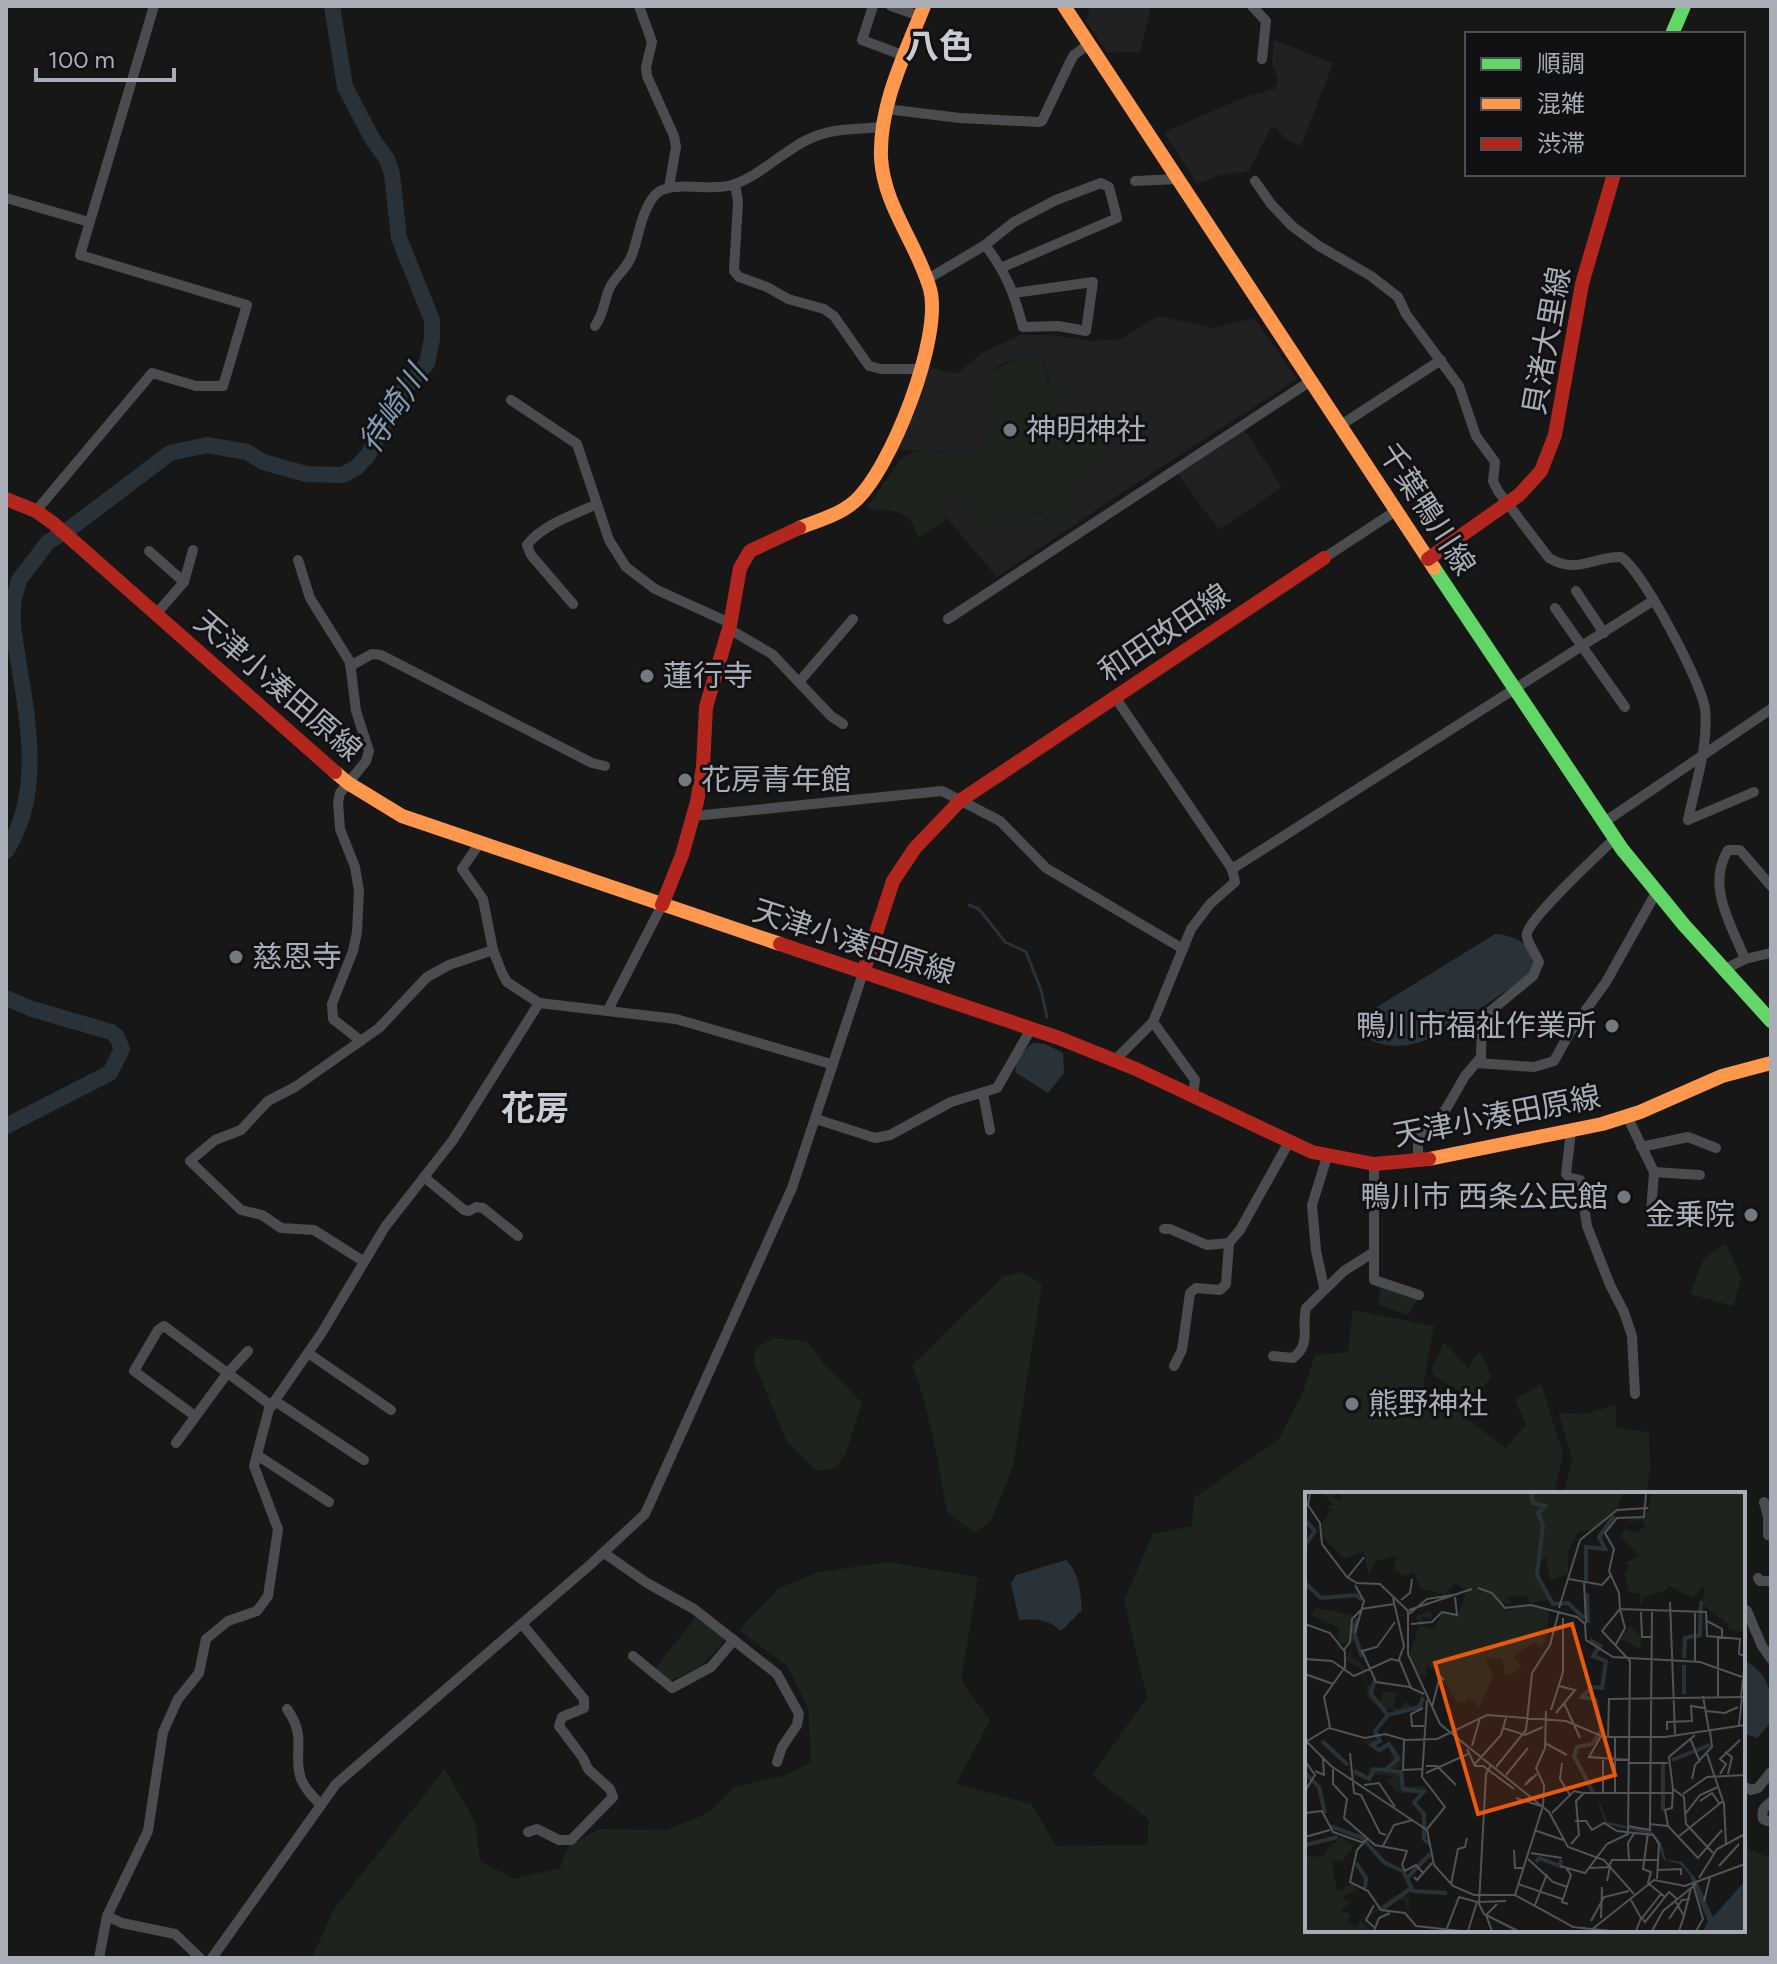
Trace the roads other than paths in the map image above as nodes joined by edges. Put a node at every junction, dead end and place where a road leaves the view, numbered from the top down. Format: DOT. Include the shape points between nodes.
graph roads {
  1 [pos="154,6"];
  2 [pos="639,6"];
  3 [pos="873,6"];
  4 [pos="891,6"];
  5 [pos="1064,6"];
  6 [pos="1252,6"];
  7 [pos="1684,6"];
  8 [pos="922,11"];
  9 [pos="1673,32"];
  10 [pos="1089,44"];
  11 [pos="905,56"];
  12 [pos="1262,59"];
  13 [pos="886,109"];
  14 [pos="883,127"];
  15 [pos="1613,176"];
  16 [pos="1179,179"];
  17 [pos="1135,181"];
  18 [pos="1255,181"];
  19 [pos="735,184"];
  20 [pos="669,187"];
  21 [pos="6,198"];
  22 [pos="89,222"];
  23 [pos="985,245"];
  24 [pos="1003,267"];
  25 [pos="926,280"];
  26 [pos="1014,293"];
  27 [pos="595,326"];
  28 [pos="1441,360"];
  29 [pos="919,369"];
  30 [pos="1312,380"];
  31 [pos="511,400"];
  32 [pos="1341,425"];
  33 [pos="6,499"];
  34 [pos="597,504"];
  35 [pos="1506,504"];
  36 [pos="1397,510"];
  37 [pos="36,511"];
  38 [pos="193,550"];
  39 [pos="149,551"];
  40 [pos="1324,558"];
  41 [pos="1428,559"];
  42 [pos="298,560"];
  43 [pos="184,582"];
  44 [pos="1576,591"];
  45 [pos="1654,600"];
  46 [pos="573,604"];
  47 [pos="1555,608"];
  48 [pos="157,613"];
  49 [pos="853,619"];
  50 [pos="948,619"];
  51 [pos="730,626"];
  52 [pos="1604,633"];
  53 [pos="1582,647"];
  54 [pos="350,666"];
  55 [pos="800,681"];
  56 [pos="1515,690"];
  57 [pos="1115,697"];
  58 [pos="1625,707"];
  59 [pos="1771,709"];
  60 [pos="843,724"];
  61 [pos="1701,754"];
  62 [pos="605,766"];
  63 [pos="348,783"];
  64 [pos="1754,792"];
  65 [pos="961,800"];
  66 [pos="694,816"];
  67 [pos="1603,823"];
  68 [pos="1614,839"];
  69 [pos="479,844"];
  70 [pos="1232,869"];
  71 [pos="1771,886"];
  72 [pos="1657,891"];
  73 [pos="662,905"];
  74 [pos="1183,949"];
  75 [pos="493,950"];
  76 [pos="1771,953"];
  77 [pos="1745,959"];
  78 [pos="1723,970"];
  79 [pos="863,973"];
  80 [pos="539,1003"];
  81 [pos="608,1010"];
  82 [pos="1771,1021"];
  83 [pos="1153,1022"];
  84 [pos="1031,1029"];
  85 [pos="361,1041"];
  86 [pos="1115,1060"];
  87 [pos="1477,1063"];
  88 [pos="1771,1063"];
  89 [pos="831,1064"];
  90 [pos="983,1093"];
  91 [pos="1193,1095"];
  92 [pos="1627,1116"];
  93 [pos="816,1119"];
  94 [pos="990,1130"];
  95 [pos="1571,1131"];
  96 [pos="1289,1142"];
  97 [pos="1641,1147"];
  98 [pos="1716,1148"];
  99 [pos="1327,1157"];
  100 [pos="1418,1161"];
  101 [pos="1374,1164"];
  102 [pos="1654,1172"];
  103 [pos="1700,1175"];
  104 [pos="424,1177"];
  105 [pos="1701,1215"];
  106 [pos="1164,1229"];
  107 [pos="518,1236"];
  108 [pos="1229,1243"];
  109 [pos="1374,1252"];
  110 [pos="363,1261"];
  111 [pos="1324,1287"];
  112 [pos="1419,1295"];
  113 [pos="248,1351"];
  114 [pos="308,1353"];
  115 [pos="1273,1356"];
  116 [pos="1174,1366"];
  117 [pos="228,1373"];
  118 [pos="1635,1394"];
  119 [pos="273,1403"];
  120 [pos="391,1410"];
  121 [pos="195,1416"];
  122 [pos="176,1443"];
  123 [pos="257,1455"];
  124 [pos="364,1460"];
  125 [pos="329,1502"];
  126 [pos="1764,1502"];
  127 [pos="1771,1536"];
  128 [pos="604,1553"];
  129 [pos="1758,1578"];
  130 [pos="1771,1581"];
  131 [pos="1745,1612"];
  132 [pos="522,1624"];
  133 [pos="734,1640"];
  134 [pos="633,1656"];
  135 [pos="1771,1659"];
  136 [pos="287,1709"];
  137 [pos="777,1762"];
  138 [pos="1771,1772"];
  139 [pos="1745,1787"];
  140 [pos="1771,1802"];
  141 [pos="321,1805"];
  142 [pos="1767,1821"];
  143 [pos="528,1832"];
  144 [pos="107,1916"];
  145 [pos="99,1958"];
  146 [pos="200,1958"];
  147 [pos="212,1958"];
  1 -- 22 [label="street"];
  2 -- 20 [label="street" via="652,42 647,76 676,147"];
  3 -- 11 [label="street" via="862,40"];
  4 -- 8 [label="street"];
  5 -- 10 [label="main road, 千葉鴨川線"];
  6 -- 12 [label="street" via="1266,21"];
  7 -- 9 [label="main road"];
  8 -- 11 [label="main road"];
  10 -- 13 [label="street" via="1074,55 1039,122"];
  10 -- 16 [label="main road, 千葉鴨川線"];
  11 -- 13 [label="main road"];
  13 -- 14 [label="main road"];
  14 -- 19 [label="street" via="815,136"];
  14 -- 25 [label="main road" via="886,190"];
  15 -- 35 [label="main road, 貝渚大里線" via="1582,284 1551,452 1526,488"];
  16 -- 17 [label="street"];
  16 -- 30 [label="main road, 千葉鴨川線"];
  18 -- 28 [label="street" via="1292,226 1398,297"];
  19 -- 20 [label="street" via="717,189"];
  19 -- 29 [label="street" via="734,271 739,277 824,309 869,366"];
  20 -- 27 [label="street" via="653,197 633,254 611,286"];
  21 -- 22 [label="street"];
  22 -- 37 [label="street" via="80,255 247,305 223,386 196,386 152,373"];
  23 -- 24 [label="street"];
  23 -- 24 [label="street" via="1056,200 1101,183 1109,187 1117,218"];
  23 -- 25 [label="street"];
  24 -- 26 [label="street"];
  25 -- 29 [label="main road" via="933,320"];
  26 -- 26 [label="street" via="1093,282 1086,331 1023,327"];
  28 -- 32 [label="street"];
  28 -- 35 [label="street" via="1465,399 1476,436 1495,462 1493,481"];
  29 -- 51 [label="main road" via="888,454 866,489 847,507 745,556"];
  30 -- 32 [label="main road, 千葉鴨川線"];
  30 -- 50 [label="street"];
  31 -- 34 [label="street" via="577,444"];
  32 -- 36 [label="main road, 千葉鴨川線"];
  33 -- 37 [label="main road, 天津小湊田原線"];
  34 -- 46 [label="street" via="527,545"];
  34 -- 51 [label="street" via="612,548 635,576"];
  35 -- 41 [label="main road, 貝渚大里線"];
  35 -- 45 [label="street" via="1549,558 1584,565 1621,557"];
  36 -- 40 [label="street, 和田改田線"];
  36 -- 41 [label="main road, 千葉鴨川線"];
  37 -- 48 [label="main road, 天津小湊田原線"];
  38 -- 43 [label="street"];
  39 -- 43 [label="street"];
  40 -- 57 [label="main road, 和田改田線"];
  41 -- 56 [label="main road, 千葉鴨川線"];
  42 -- 54 [label="street" via="310,598"];
  43 -- 48 [label="street"];
  44 -- 52 [label="street"];
  45 -- 52 [label="street"];
  45 -- 61 [label="street" via="1705,705"];
  47 -- 53 [label="street"];
  48 -- 63 [label="main road, 天津小湊田原線"];
  49 -- 55 [label="street"];
  51 -- 55 [label="street"];
  51 -- 66 [label="main road" via="704,719"];
  52 -- 53 [label="street"];
  53 -- 56 [label="street"];
  53 -- 58 [label="street"];
  54 -- 62 [label="street" via="381,655"];
  54 -- 63 [label="street" via="369,751"];
  55 -- 60 [label="street"];
  56 -- 67 [label="main road, 千葉鴨川線"];
  56 -- 70 [label="street"];
  57 -- 65 [label="main road, 和田改田線"];
  57 -- 70 [label="street"];
  59 -- 61 [label="street"];
  61 -- 64 [label="street" via="1688,820"];
  61 -- 67 [label="street"];
  63 -- 69 [label="main road, 天津小湊田原線" via="402,816"];
  63 -- 85 [label="street" via="338,802 340,829 359,891 357,932 331,1014"];
  65 -- 66 [label="street" via="942,791"];
  65 -- 74 [label="street" via="1000,821 1046,868"];
  65 -- 79 [label="main road, 和田改田線" via="915,848 893,881"];
  66 -- 73 [label="main road"];
  67 -- 68 [label="main road, 千葉鴨川線"];
  68 -- 72 [label="main road, 千葉鴨川線"];
  68 -- 87 [label="street" via="1527,934 1539,962 1523,985 1482,1018"];
  69 -- 73 [label="main road, 天津小湊田原線"];
  69 -- 75 [label="street" via="462,869 483,899"];
  70 -- 74 [label="street" via="1235,882 1210,904"];
  71 -- 77 [label="street" via="1740,850 1728,850 1718,894"];
  72 -- 78 [label="main road, 千葉鴨川線"];
  72 -- 87 [label="street" via="1554,1061 1534,1067"];
  73 -- 79 [label="main road, 天津小湊田原線"];
  73 -- 81 [label="street"];
  74 -- 83 [label="street"];
  75 -- 80 [label="street" via="507,982"];
  75 -- 85 [label="street" via="427,977"];
  76 -- 77 [label="street"];
  77 -- 78 [label="street"];
  78 -- 82 [label="main road, 千葉鴨川線"];
  79 -- 84 [label="main road, 天津小湊田原線"];
  79 -- 89 [label="street"];
  80 -- 81 [label="street"];
  80 -- 104 [label="street"];
  81 -- 89 [label="street" via="676,1019"];
  83 -- 86 [label="street"];
  83 -- 91 [label="street" via="1195,1080"];
  84 -- 86 [label="main road, 天津小湊田原線"];
  84 -- 90 [label="street" via="997,1088"];
  85 -- 110 [label="street" via="268,1101 241,1130 215,1140 190,1161 241,1210 262,1215 281,1228 314,1230"];
  86 -- 91 [label="main road, 天津小湊田原線"];
  87 -- 100 [label="street" via="1446,1109 1421,1133"];
  88 -- 92 [label="main road, 天津小湊田原線" via="1722,1076"];
  89 -- 93 [label="street"];
  90 -- 93 [label="street" via="875,1138"];
  90 -- 94 [label="street"];
  91 -- 96 [label="main road, 天津小湊田原線"];
  92 -- 95 [label="main road, 天津小湊田原線"];
  92 -- 97 [label="street"];
  93 -- 128 [label="street" via="792,1188 645,1514"];
  95 -- 100 [label="main road, 天津小湊田原線"];
  95 -- 118 [label="street" via="1566,1174 1580,1180 1587,1226 1628,1324"];
  96 -- 99 [label="main road, 天津小湊田原線"];
  96 -- 108 [label="street"];
  97 -- 98 [label="street" via="1688,1137"];
  97 -- 102 [label="street"];
  99 -- 101 [label="main road, 天津小湊田原線"];
  99 -- 111 [label="street" via="1312,1205"];
  100 -- 101 [label="main road, 天津小湊田原線"];
  101 -- 109 [label="street"];
  102 -- 103 [label="street"];
  102 -- 105 [label="street" via="1651,1212"];
  104 -- 107 [label="street" via="464,1210 483,1208"];
  104 -- 110 [label="street"];
  106 -- 108 [label="street" via="1207,1245"];
  108 -- 116 [label="street" via="1226,1284 1220,1290 1196,1288 1190,1293 1182,1350"];
  109 -- 111 [label="street"];
  109 -- 112 [label="street" via="1374,1280"];
  110 -- 114 [label="street"];
  111 -- 115 [label="street" via="1306,1308 1300,1353 1293,1358"];
  113 -- 117 [label="street"];
  114 -- 119 [label="street"];
  114 -- 120 [label="street"];
  117 -- 119 [label="street"];
  117 -- 121 [label="street"];
  117 -- 121 [label="street" via="164,1326 158,1330 134,1371"];
  119 -- 123 [label="street"];
  119 -- 124 [label="street"];
  121 -- 122 [label="street"];
  123 -- 125 [label="street"];
  123 -- 144 [label="street" via="254,1466 278,1529 268,1596 257,1611 228,1621 206,1639 199,1673 178,1699 163,1732 148,1831"];
  126 -- 127 [label="street"];
  128 -- 132 [label="street"];
  128 -- 133 [label="street"];
  129 -- 130 [label="street"];
  131 -- 135 [label="street"];
  132 -- 141 [label="street" via="336,1784"];
  132 -- 143 [label="street" via="584,1699 584,1708 562,1717 559,1726 613,1797 571,1840 537,1829"];
  133 -- 134 [label="street" via="711,1667 672,1688"];
  133 -- 137 [label="street" via="777,1674 799,1714"];
  136 -- 141 [label="street" via="299,1732 299,1775"];
  138 -- 139 [label="street" via="1758,1788"];
  140 -- 142 [label="street" via="1762,1813"];
  141 -- 147 [label="street"];
  144 -- 145 [label="street"];
  144 -- 146 [label="street" via="175,1934"];
}
